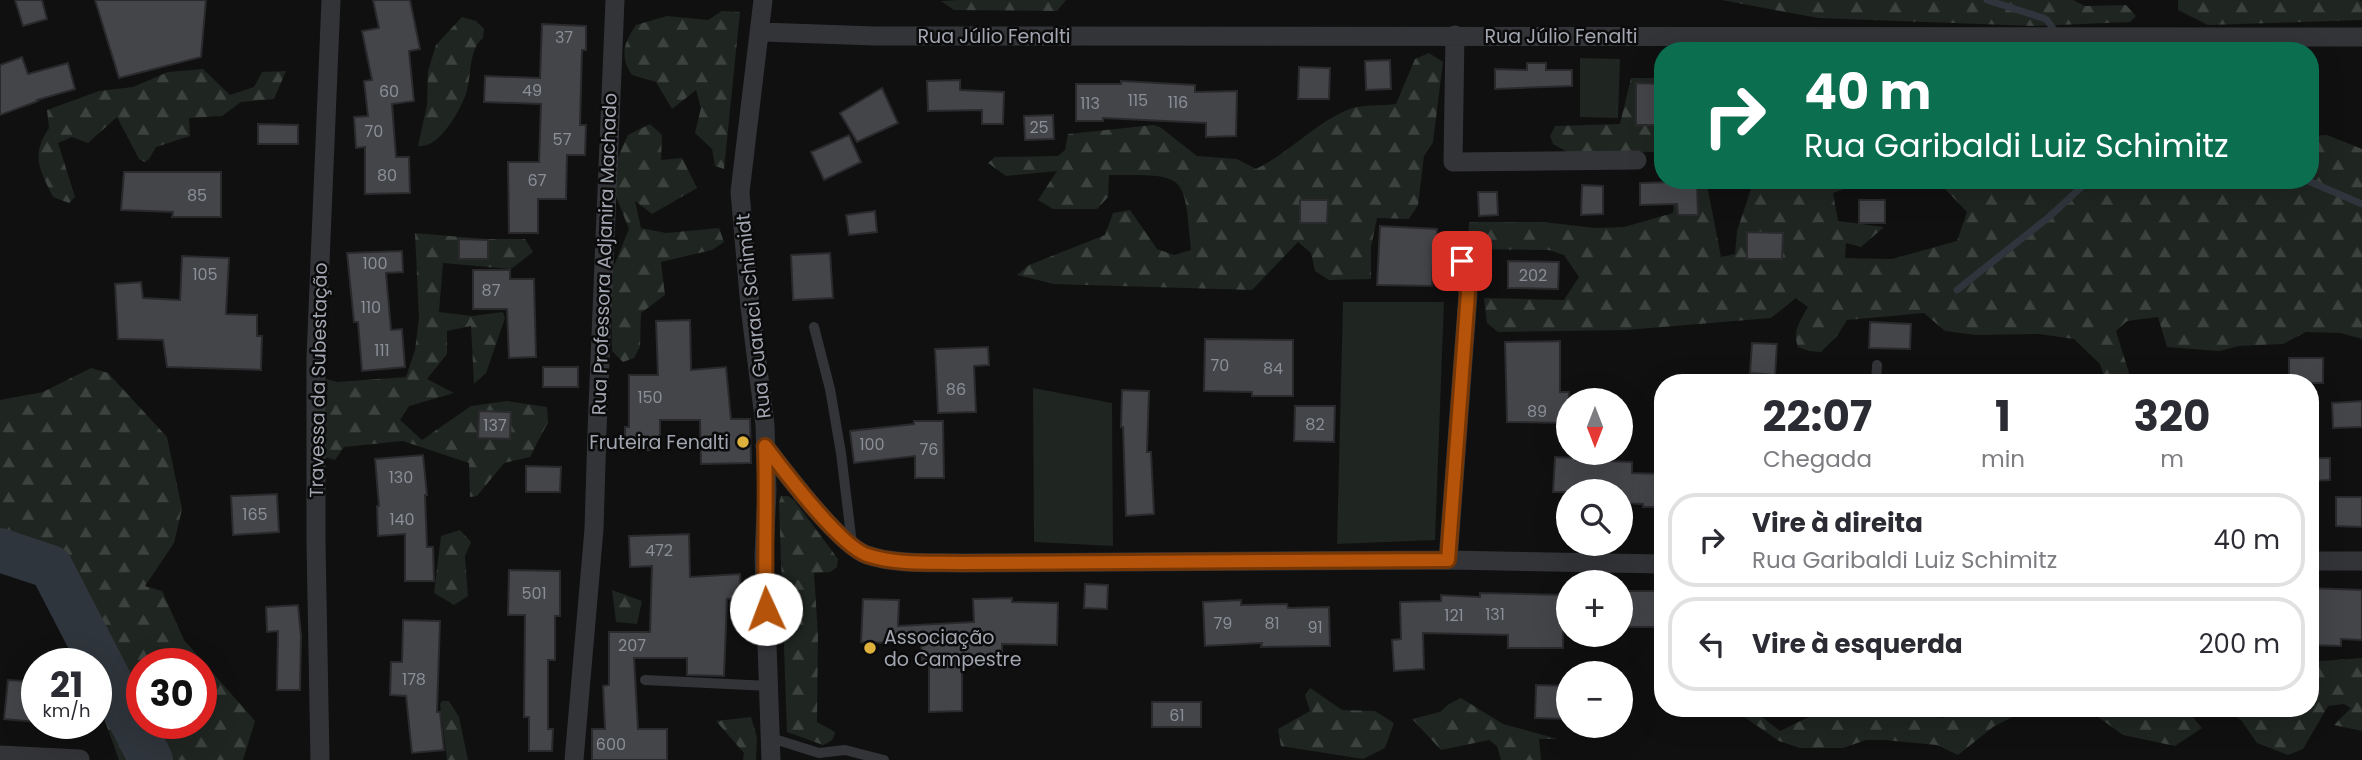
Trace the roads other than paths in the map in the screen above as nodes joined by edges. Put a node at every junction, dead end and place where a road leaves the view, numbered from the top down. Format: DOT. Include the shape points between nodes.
graph roads {
  1 [pos="331,0"];
  2 [pos="615,0"];
  3 [pos="763,0"];
  4 [pos="760,32"];
  5 [pos="1455,35"];
  6 [pos="2362,37"];
  7 [pos="1637,160"];
  8 [pos="1462,261"];
  9 [pos="814,327"];
  10 [pos="1877,365"];
  11 [pos="1876,374"];
  12 [pos="765,446"];
  13 [pos="852,547"];
  14 [pos="1448,560"];
  15 [pos="2319,561"];
  16 [pos="2362,561"];
  17 [pos="1654,564"];
  18 [pos="645,680"];
  19 [pos="769,686"];
  20 [pos="771,738"];
  21 [pos="0,755"];
  22 [pos="820,757"];
  23 [pos="80,759"];
  24 [pos="320,760"];
  25 [pos="574,760"];
  26 [pos="771,760"];
  27 [pos="884,760"];
  1 -- 24 [label="street, Travessa da Subestação" via="316,357"];
  2 -- 25 [label="street, Rua Professora Adjanira Machado" via="594,529"];
  3 -- 4 [label="street, Rua Guaraci Schimidt"];
  4 -- 5 [label="street, Rua Júlio Fenalti" via="875,36"];
  4 -- 12 [label="street, Rua Guaraci Schimidt" via="740,192"];
  5 -- 6 [label="street, Rua Júlio Fenalti"];
  5 -- 7 [label="street" via="1453,162"];
  8 -- 14 [label="street" via="1468,293"];
  9 -- 13 [label="lane" via="830,389"];
  10 -- 11 [label="lane"];
  12 -- 13 [label="street"];
  12 -- 19 [label="street, Rua Guaraci Schimidt"];
  13 -- 14 [label="street" via="896,561 964,563"];
  14 -- 17 [label="street"];
  15 -- 16 [label="street"];
  18 -- 19 [label="lane"];
  19 -- 20 [label="street, Rua Guaraci Schimidt"];
  20 -- 22 [label="lane"];
  20 -- 26 [label="street, Rua Guaraci Schimidt"];
  21 -- 23 [label="street"];
  22 -- 27 [label="lane" via="845,750"];
}
